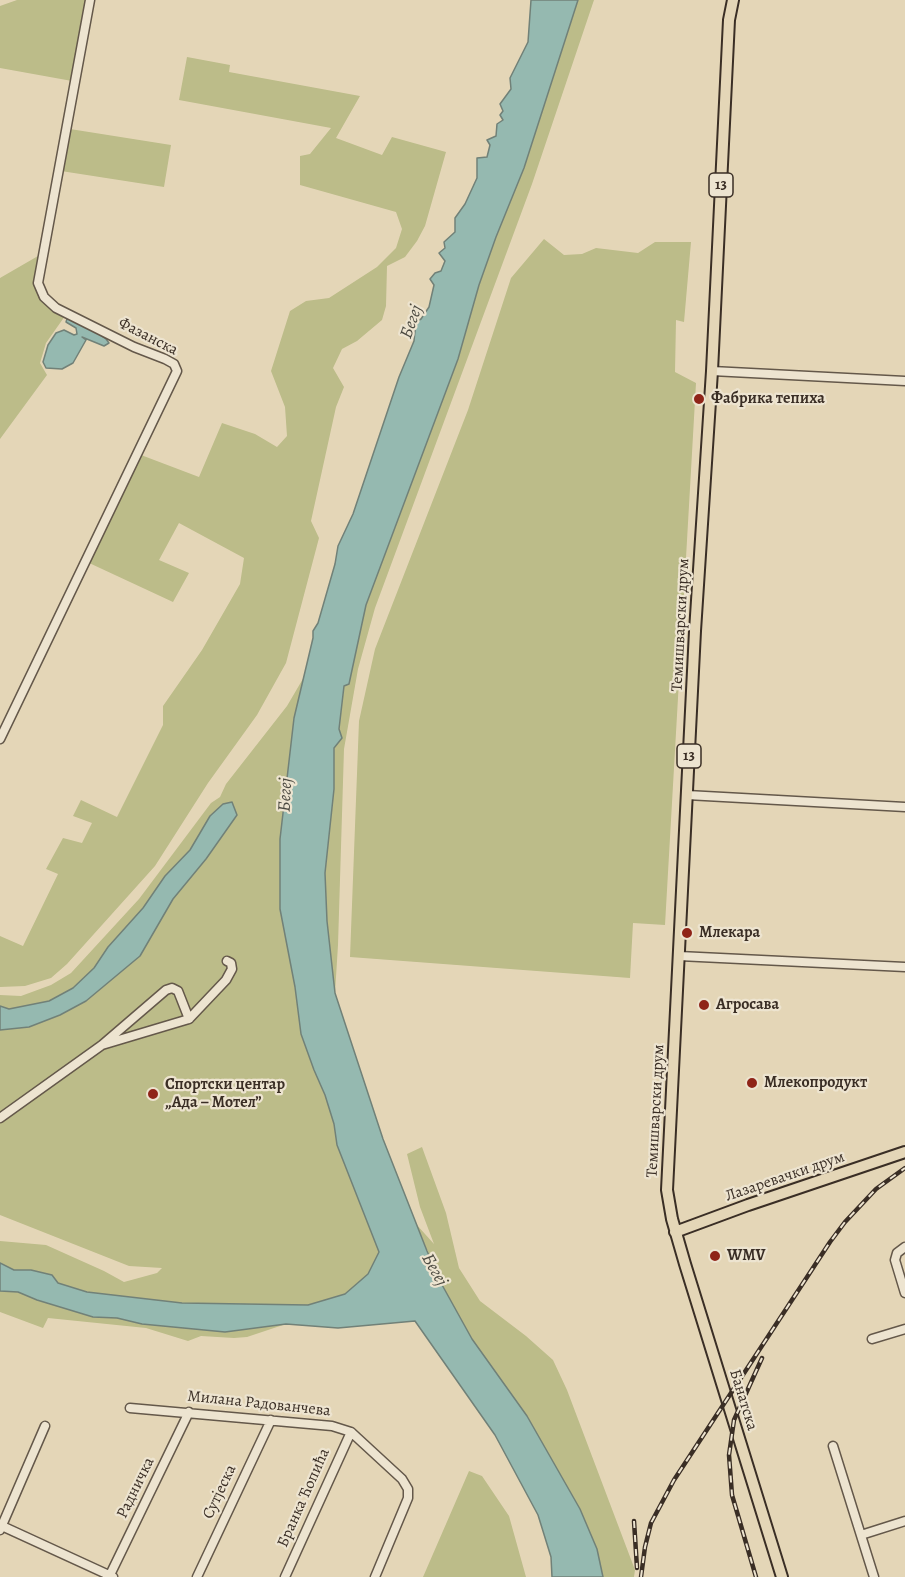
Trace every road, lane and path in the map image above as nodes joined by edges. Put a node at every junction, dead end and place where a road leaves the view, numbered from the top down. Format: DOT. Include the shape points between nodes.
graph roads {
  1 [pos="90,0"];
  2 [pos="726,0"];
  3 [pos="733,0"];
  4 [pos="729,20"];
  5 [pos="712,371"];
  6 [pos="905,381"];
  7 [pos="0,739"];
  8 [pos="687,795"];
  9 [pos="905,807"];
  10 [pos="679,956"];
  11 [pos="227,961"];
  12 [pos="905,967"];
  13 [pos="189,1019"];
  14 [pos="102,1045"];
  15 [pos="0,1118"];
  16 [pos="905,1152"];
  17 [pos="675,1232"];
  18 [pos="905,1247"];
  19 [pos="905,1293"];
  20 [pos="905,1329"];
  21 [pos="872,1339"];
  22 [pos="130,1408"];
  23 [pos="189,1412"];
  24 [pos="271,1420"];
  25 [pos="45,1426"];
  26 [pos="351,1432"];
  27 [pos="833,1446"];
  28 [pos="905,1521"];
  29 [pos="1,1528"];
  30 [pos="861,1535"];
  31 [pos="111,1576"];
  32 [pos="196,1577"];
  33 [pos="285,1577"];
  34 [pos="375,1577"];
  35 [pos="782,1577"];
  36 [pos="874,1577"];
  1 -- 7 [label="street, Фазанска" via="38,283 44,297 56,308 165,359 177,371"];
  2 -- 4 [label="main road, Темишварски друм / 13"];
  3 -- 4 [label="main road, Темишварски друм / 13"];
  4 -- 5 [label="main road, Темишварски друм / 13"];
  5 -- 6 [label="street"];
  5 -- 8 [label="main road, Темишварски друм / 13"];
  8 -- 9 [label="street"];
  8 -- 10 [label="main road, Темишварски друм / 13"];
  10 -- 12 [label="street"];
  10 -- 17 [label="main road, Темишварски друм / 13" via="667,1190"];
  11 -- 13 [label="street" via="232,969 226,980"];
  13 -- 14 [label="street"];
  13 -- 14 [label="street" via="178,991 169,988"];
  14 -- 15 [label="street"];
  16 -- 17 [label="main road, Лазаревачки друм"];
  17 -- 35 [label="main road, Банатска"];
  18 -- 19 [label="street" via="895,1260"];
  20 -- 21 [label="street"];
  22 -- 23 [label="street, Милана Радованчева"];
  23 -- 24 [label="street, Милана Радованчева"];
  23 -- 31 [label="street, Радничка"];
  24 -- 26 [label="street, Милана Радованчева" via="332,1426"];
  24 -- 32 [label="street, Сутјеска"];
  25 -- 29 [label="street"];
  26 -- 33 [label="street, Бранка Ћопића"];
  26 -- 34 [label="street, Милана Радованчева" via="408,1489 408,1498"];
  27 -- 30 [label="street"];
  28 -- 30 [label="street"];
  29 -- 31 [label="street"];
  30 -- 36 [label="street"];
}
